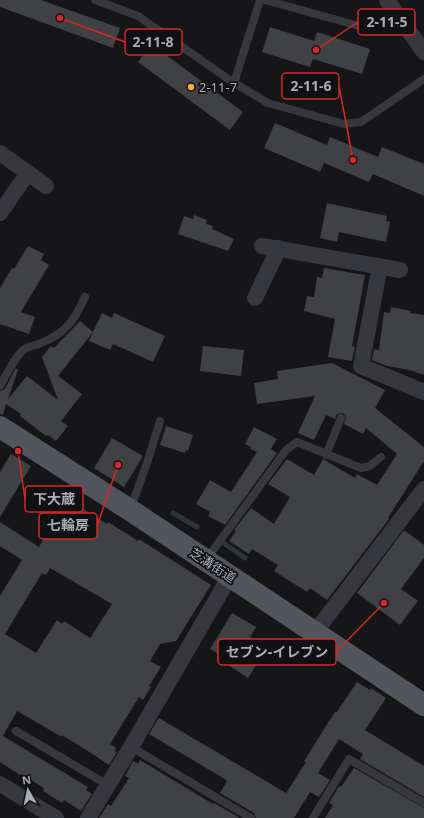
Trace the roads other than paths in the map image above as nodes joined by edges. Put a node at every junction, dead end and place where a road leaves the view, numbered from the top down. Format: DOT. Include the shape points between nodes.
graph roads {
  1 [pos="95,0"];
  2 [pos="260,0"];
  3 [pos="265,0"];
  4 [pos="387,0"];
  5 [pos="359,26"];
  6 [pos="424,52"];
  7 [pos="424,79"];
  8 [pos="234,83"];
  9 [pos="0,152"];
  10 [pos="28,174"];
  11 [pos="46,186"];
  12 [pos="0,213"];
  13 [pos="262,246"];
  14 [pos="279,248"];
  15 [pos="380,266"];
  16 [pos="400,270"];
  17 [pos="85,297"];
  18 [pos="255,298"];
  19 [pos="0,386"];
  20 [pos="424,392"];
  21 [pos="341,418"];
  22 [pos="160,422"];
  23 [pos="0,427"];
  24 [pos="326,455"];
  25 [pos="382,457"];
  26 [pos="424,489"];
  27 [pos="130,510"];
  28 [pos="206,560"];
  29 [pos="230,576"];
  30 [pos="314,632"];
  31 [pos="424,705"];
  32 [pos="16,731"];
  33 [pos="131,747"];
  34 [pos="0,784"];
  35 [pos="108,785"];
  36 [pos="424,803"];
  37 [pos="56,818"];
  38 [pos="88,818"];
  39 [pos="251,818"];
  40 [pos="313,818"];
  1 -- 8 [label="lane" via="138,16"];
  2 -- 8 [label="lane"];
  3 -- 5 [label="lane"];
  4 -- 6 [label="street"];
  7 -- 8 [label="lane" via="361,122 344,124 268,103"];
  9 -- 10 [label="street"];
  10 -- 11 [label="street"];
  10 -- 12 [label="street"];
  13 -- 14 [label="street"];
  14 -- 15 [label="street"];
  14 -- 18 [label="street"];
  15 -- 16 [label="street"];
  15 -- 20 [label="street" via="361,366"];
  17 -- 19 [label="lane" via="76,317 66,328 47,341 26,348 18,356"];
  21 -- 24 [label="lane"];
  22 -- 27 [label="lane"];
  23 -- 27 [label="main road, 芝溝街道"];
  24 -- 25 [label="lane" via="361,468 370,466"];
  24 -- 28 [label="lane" via="297,442 286,450"];
  26 -- 30 [label="street"];
  27 -- 28 [label="main road, 芝溝街道"];
  28 -- 29 [label="main road, 芝溝街道"];
  29 -- 30 [label="main road, 芝溝街道"];
  29 -- 33 [label="street"];
  30 -- 31 [label="main road, 芝溝街道"];
  32 -- 35 [label="lane"];
  33 -- 35 [label="street"];
  33 -- 39 [label="lane"];
  34 -- 37 [label="street"];
  35 -- 38 [label="street"];
  36 -- 40 [label="lane" via="349,759"];
}
